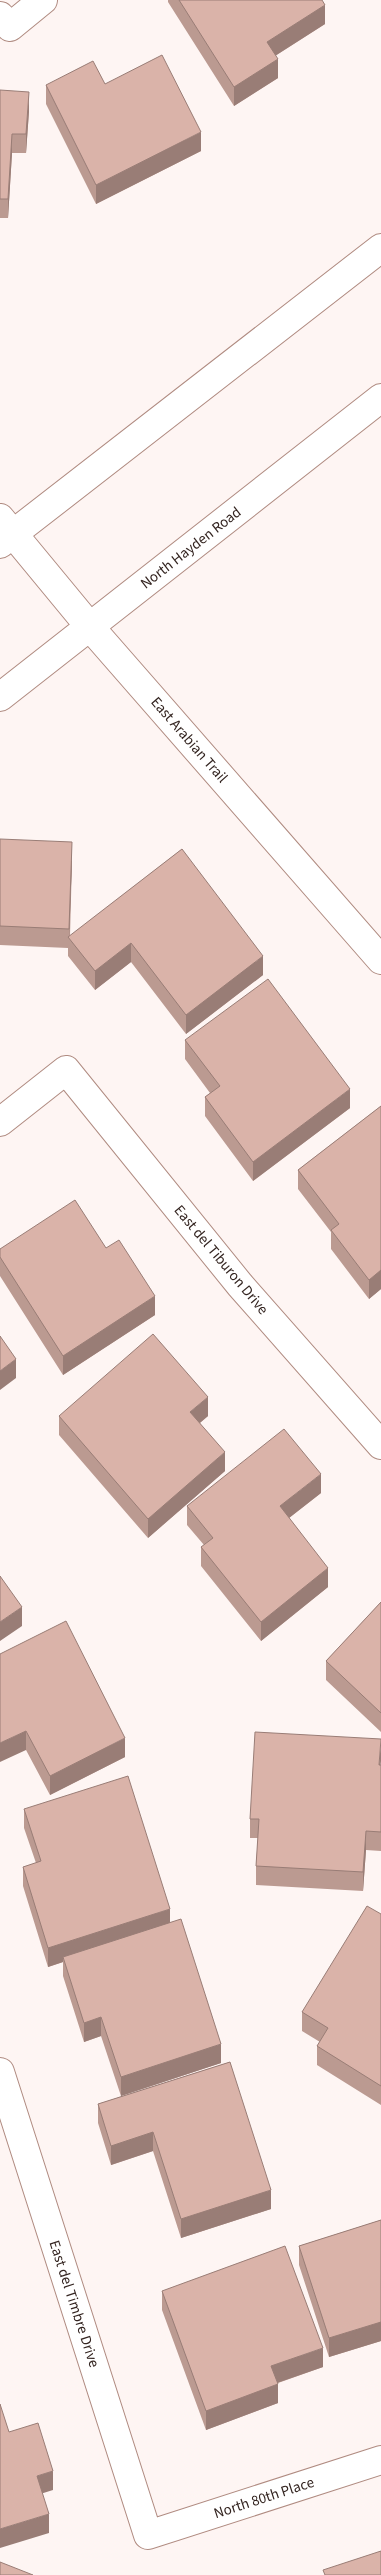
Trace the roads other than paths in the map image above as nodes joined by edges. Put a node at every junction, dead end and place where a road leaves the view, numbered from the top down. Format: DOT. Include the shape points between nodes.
graph roads {
  1 [pos="43,0"];
  2 [pos="5,22"];
  3 [pos="381,248"];
  4 [pos="381,398"];
  5 [pos="4,532"];
  6 [pos="90,626"];
  7 [pos="0,697"];
  8 [pos="381,960"];
  9 [pos="0,1122"];
  10 [pos="381,1445"];
  11 [pos="0,2072"];
  12 [pos="381,2460"];
  13 [pos="148,2535"];
  1 -- 2 [label="street"];
  3 -- 5 [label="street"];
  4 -- 6 [label="street, North Hayden Road"];
  5 -- 6 [label="street, East Arabian Trail"];
  6 -- 7 [label="street, North Hayden Road"];
  6 -- 8 [label="street, East Arabian Trail"];
  9 -- 10 [label="street, East del Tiburon Drive" via="66,1070 240,1285"];
  11 -- 13 [label="street, East del Timbre Drive"];
  12 -- 13 [label="street, North 80th Place"];
}
